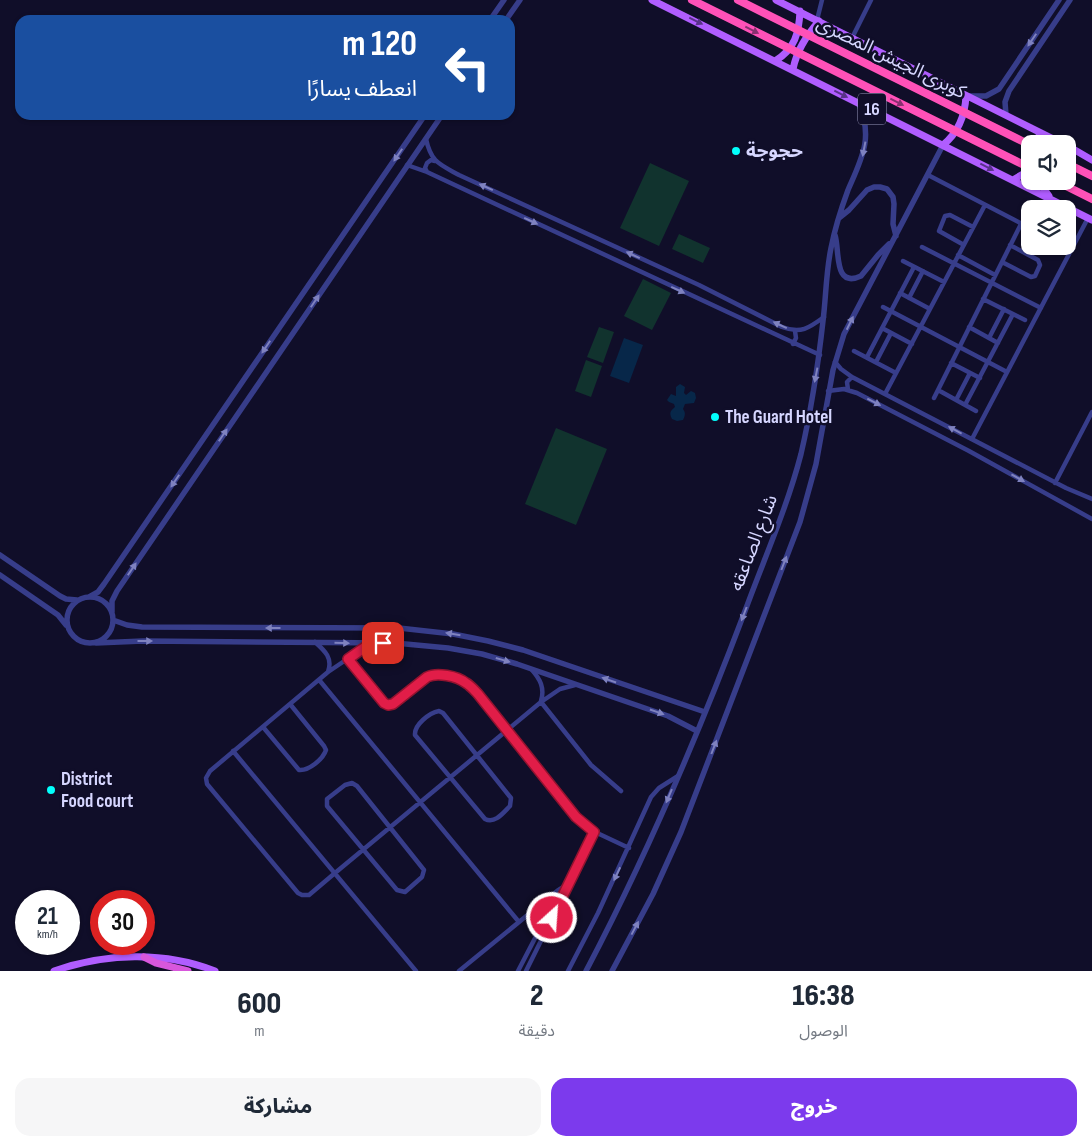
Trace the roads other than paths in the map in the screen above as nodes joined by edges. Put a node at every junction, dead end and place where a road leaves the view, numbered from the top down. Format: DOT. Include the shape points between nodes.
graph roads {
  1 [pos="504,0"];
  2 [pos="520,0"];
  3 [pos="652,0"];
  4 [pos="692,0"];
  5 [pos="738,0"];
  6 [pos="776,0"];
  7 [pos="871,0"];
  8 [pos="1059,0"];
  9 [pos="1070,0"];
  10 [pos="820,1"];
  11 [pos="800,11"];
  12 [pos="494,15"];
  13 [pos="510,15"];
  14 [pos="818,21"];
  15 [pos="852,38"];
  16 [pos="775,60"];
  17 [pos="1014,66"];
  18 [pos="793,69"];
  19 [pos="1022,72"];
  20 [pos="966,96"];
  21 [pos="858,102"];
  22 [pos="1006,115"];
  23 [pos="422,120"];
  24 [pos="439,120"];
  25 [pos="1039,132"];
  26 [pos="1039,135"];
  27 [pos="1045,135"];
  28 [pos="426,139"];
  29 [pos="1021,141"];
  30 [pos="943,145"];
  31 [pos="1076,151"];
  32 [pos="1092,160"];
  33 [pos="435,161"];
  34 [pos="1021,164"];
  35 [pos="407,166"];
  36 [pos="1076,168"];
  37 [pos="427,172"];
  38 [pos="928,175"];
  39 [pos="1021,175"];
  40 [pos="1092,176"];
  41 [pos="1013,180"];
  42 [pos="1045,190"];
  43 [pos="1074,190"];
  44 [pos="1050,198"];
  45 [pos="1092,199"];
  46 [pos="985,205"];
  47 [pos="838,218"];
  48 [pos="1090,219"];
  49 [pos="1021,224"];
  50 [pos="973,227"];
  51 [pos="834,233"];
  52 [pos="895,238"];
  53 [pos="1076,243"];
  54 [pos="964,245"];
  55 [pos="1010,246"];
  56 [pos="922,247"];
  57 [pos="958,255"];
  58 [pos="1069,255"];
  59 [pos="903,261"];
  60 [pos="1002,262"];
  61 [pos="954,263"];
  62 [pos="914,266"];
  63 [pos="924,271"];
  64 [pos="996,274"];
  65 [pos="944,282"];
  66 [pos="991,283"];
  67 [pos="900,293"];
  68 [pos="909,298"];
  69 [pos="983,299"];
  70 [pos="883,307"];
  71 [pos="1041,308"];
  72 [pos="930,309"];
  73 [pos="1004,309"];
  74 [pos="891,311"];
  75 [pos="1013,314"];
  76 [pos="824,317"];
  77 [pos="1026,320"];
  78 [pos="921,327"];
  79 [pos="969,327"];
  80 [pos="882,328"];
  81 [pos="795,331"];
  82 [pos="891,333"];
  83 [pos="989,338"];
  84 [pos="998,343"];
  85 [pos="793,344"];
  86 [pos="912,344"];
  87 [pos="959,347"];
  88 [pos="854,351"];
  89 [pos="820,355"];
  90 [pos="867,357"];
  91 [pos="835,362"];
  92 [pos="876,362"];
  93 [pos="988,362"];
  94 [pos="951,363"];
  95 [pos="896,372"];
  96 [pos="1007,372"];
  97 [pos="970,373"];
  98 [pos="852,377"];
  99 [pos="980,378"];
  100 [pos="848,390"];
  101 [pos="938,390"];
  102 [pos="828,391"];
  103 [pos="885,394"];
  104 [pos="934,398"];
  105 [pos="956,400"];
  106 [pos="965,405"];
  107 [pos="976,410"];
  108 [pos="1092,412"];
  109 [pos="972,439"];
  110 [pos="1055,483"];
  111 [pos="1092,499"];
  112 [pos="1092,519"];
  113 [pos="0,555"];
  114 [pos="0,575"];
  115 [pos="89,597"];
  116 [pos="78,600"];
  117 [pos="112,612"];
  118 [pos="113,620"];
  119 [pos="67,627"];
  120 [pos="315,642"];
  121 [pos="96,643"];
  122 [pos="371,643"];
  123 [pos="348,659"];
  124 [pos="531,669"];
  125 [pos="328,672"];
  126 [pos="320,681"];
  127 [pos="577,684"];
  128 [pos="540,702"];
  129 [pos="290,704"];
  130 [pos="704,712"];
  131 [pos="263,726"];
  132 [pos="507,730"];
  133 [pos="697,731"];
  134 [pos="233,751"];
  135 [pos="477,755"];
  136 [pos="678,776"];
  137 [pos="450,777"];
  138 [pos="621,791"];
  139 [pos="420,803"];
  140 [pos="390,828"];
  141 [pos="594,832"];
  142 [pos="629,848"];
  143 [pos="364,850"];
  144 [pos="335,873"];
  145 [pos="569,884"];
  146 [pos="548,898"];
  147 [pos="519,922"];
  148 [pos="144,957"];
  149 [pos="54,971"];
  150 [pos="188,971"];
  151 [pos="215,971"];
  152 [pos="416,971"];
  153 [pos="460,971"];
  154 [pos="518,971"];
  155 [pos="526,971"];
  156 [pos="568,971"];
  157 [pos="586,971"];
  158 [pos="612,971"];
  1 -- 12 [label="street"];
  2 -- 13 [label="street"];
  3 -- 16 [label="main road, 16, one-way"];
  4 -- 34 [label="highway, كوبرى الجيش المصرى / 16, one-way, bridge"];
  5 -- 29 [label="highway, كوبرى الجيش المصرى / 16, bridge"];
  6 -- 11 [label="main road"];
  7 -- 15 [label="street"];
  8 -- 17 [label="street, one-way"];
  9 -- 19 [label="street"];
  10 -- 14 [label="street"];
  11 -- 14 [label="main road"];
  11 -- 16 [label="main road" via="795,41"];
  14 -- 15 [label="main road"];
  14 -- 18 [label="main road" via="802,44"];
  15 -- 20 [label="main road"];
  16 -- 18 [label="main road, 16"];
  17 -- 19 [label="street"];
  17 -- 20 [label="street" via="993,93 982,97"];
  18 -- 21 [label="main road, 16, one-way"];
  19 -- 22 [label="street" via="1007,94"];
  20 -- 22 [label="main road"];
  20 -- 30 [label="main road" via="959,126"];
  21 -- 30 [label="main road, 16"];
  21 -- 47 [label="street, شارع الصاعقه, one-way" via="865,123 866,145"];
  22 -- 25 [label="main road"];
  23 -- 115 [label="street, one-way" via="104,584"];
  24 -- 28 [label="street"];
  25 -- 26 [label="main road"];
  25 -- 27 [label="main road"];
  28 -- 33 [label="street" via="429,154"];
  28 -- 35 [label="street"];
  30 -- 38 [label="street, شارع الصاعقه"];
  30 -- 41 [label="main road, 16, one-way"];
  31 -- 32 [label="main road"];
  33 -- 37 [label="street" via="427,163"];
  81 -- 33 [label="street, one-way"];
  35 -- 37 [label="street"];
  117 -- 35 [label="street, one-way" via="112,601 117,591"];
  36 -- 40 [label="highway"];
  37 -- 85 [label="street, one-way"];
  38 -- 46 [label="street"];
  38 -- 52 [label="street, شارع الصاعقه"];
  39 -- 41 [label="main road"];
  41 -- 44 [label="main road, 16"];
  42 -- 44 [label="main road"];
  43 -- 45 [label="highway"];
  44 -- 48 [label="main road, 16"];
  46 -- 49 [label="street"];
  46 -- 50 [label="street"];
  47 -- 51 [label="street, شارع الصاعقه"];
  47 -- 52 [label="street" via="868,190 880,187 893,197"];
  48 -- 53 [label="street"];
  49 -- 55 [label="street"];
  50 -- 54 [label="street"];
  50 -- 54 [label="street" via="950,215 945,216 939,231"];
  51 -- 52 [label="street" via="839,268 852,278 863,274"];
  51 -- 76 [label="street, شارع الصاعقه"];
  91 -- 52 [label="street, شارع الصاعقه, one-way" via="850,322"];
  54 -- 57 [label="street"];
  55 -- 60 [label="street"];
  55 -- 60 [label="street" via="1038,260 1040,265 1031,277"];
  56 -- 61 [label="street"];
  57 -- 61 [label="street"];
  57 -- 64 [label="street"];
  58 -- 71 [label="street"];
  59 -- 62 [label="street"];
  60 -- 64 [label="street"];
  61 -- 65 [label="street"];
  61 -- 66 [label="street"];
  62 -- 63 [label="street"];
  62 -- 67 [label="street"];
  63 -- 65 [label="street"];
  63 -- 68 [label="street"];
  64 -- 66 [label="street"];
  65 -- 72 [label="street"];
  66 -- 69 [label="street"];
  66 -- 71 [label="street"];
  67 -- 68 [label="street"];
  67 -- 74 [label="street"];
  68 -- 72 [label="street"];
  69 -- 73 [label="street"];
  69 -- 79 [label="street"];
  70 -- 74 [label="street"];
  71 -- 96 [label="street"];
  72 -- 78 [label="street"];
  73 -- 75 [label="street"];
  73 -- 83 [label="street"];
  74 -- 78 [label="street"];
  74 -- 80 [label="street"];
  75 -- 77 [label="street"];
  75 -- 84 [label="street"];
  76 -- 81 [label="street" via="808,328"];
  76 -- 89 [label="street, شارع الصاعقه"];
  78 -- 86 [label="street"];
  78 -- 87 [label="street"];
  79 -- 83 [label="street"];
  79 -- 87 [label="street"];
  80 -- 82 [label="street"];
  80 -- 90 [label="street"];
  81 -- 85 [label="street"];
  82 -- 86 [label="street"];
  82 -- 92 [label="street"];
  83 -- 84 [label="street"];
  84 -- 93 [label="street"];
  85 -- 89 [label="street"];
  86 -- 95 [label="street"];
  87 -- 93 [label="street"];
  87 -- 94 [label="street"];
  88 -- 90 [label="street"];
  89 -- 130 [label="street, شارع الصاعقه, one-way" via="790,490"];
  90 -- 92 [label="street"];
  91 -- 98 [label="street"];
  91 -- 102 [label="street, شارع الصاعقه"];
  92 -- 95 [label="street"];
  93 -- 96 [label="street"];
  93 -- 99 [label="street"];
  94 -- 97 [label="street"];
  94 -- 101 [label="street"];
  95 -- 103 [label="street"];
  96 -- 109 [label="street"];
  97 -- 99 [label="street"];
  97 -- 105 [label="street"];
  98 -- 100 [label="street" via="847,382"];
  98 -- 103 [label="street"];
  99 -- 106 [label="street"];
  100 -- 102 [label="street"];
  100 -- 112 [label="street, one-way" via="969,451"];
  101 -- 104 [label="street"];
  101 -- 105 [label="street"];
  158 -- 102 [label="street, شارع الصاعقه, one-way" via="682,832 800,522 814,471"];
  109 -- 103 [label="street, one-way"];
  105 -- 106 [label="street"];
  106 -- 107 [label="street"];
  108 -- 110 [label="street"];
  109 -- 110 [label="street"];
  110 -- 111 [label="street"];
  113 -- 116 [label="street" via="60,596"];
  114 -- 119 [label="street" via="58,615"];
  115 -- 116 [label="street"];
  115 -- 117 [label="street" via="105,603"];
  116 -- 119 [label="street" via="69,609"];
  117 -- 118 [label="street"];
  118 -- 121 [label="street" via="106,637"];
  130 -- 118 [label="street, one-way" via="523,650 453,634 399,628 142,627"];
  119 -- 121 [label="street" via="78,641"];
  121 -- 120 [label="street, one-way"];
  120 -- 122 [label="street, one-way"];
  120 -- 125 [label="street" via="329,656"];
  122 -- 123 [label="street"];
  122 -- 124 [label="street, one-way" via="448,648 482,654"];
  123 -- 125 [label="street"];
  123 -- 132 [label="street" via="388,705 429,676 435,674 460,679 471,686"];
  124 -- 127 [label="street"];
  124 -- 128 [label="street" via="542,687"];
  125 -- 129 [label="street"];
  126 -- 139 [label="street"];
  127 -- 128 [label="street" via="560,689"];
  127 -- 133 [label="street, one-way" via="674,718"];
  128 -- 132 [label="street"];
  128 -- 138 [label="street" via="591,765"];
  129 -- 131 [label="street"];
  129 -- 131 [label="street" via="326,750 307,769 299,770"];
  130 -- 133 [label="street, شارع الصاعقه"];
  131 -- 134 [label="street"];
  132 -- 135 [label="street"];
  132 -- 141 [label="street" via="576,817"];
  133 -- 136 [label="street, شارع الصاعقه"];
  134 -- 144 [label="street"];
  134 -- 144 [label="street" via="207,776 214,792 300,894 309,894"];
  135 -- 137 [label="street"];
  135 -- 137 [label="street" via="443,713 437,711 417,726 415,733"];
  135 -- 137 [label="street" via="510,796 512,803 509,808 493,821 487,820"];
  136 -- 142 [label="street" via="654,794"];
  136 -- 157 [label="street, شارع الصاعقه, one-way"];
  137 -- 139 [label="street"];
  139 -- 140 [label="street"];
  139 -- 147 [label="street"];
  140 -- 143 [label="street"];
  140 -- 143 [label="street" via="424,870 424,876 406,891 398,891"];
  140 -- 143 [label="street" via="354,784 345,785 328,798 327,806"];
  141 -- 142 [label="street"];
  141 -- 145 [label="street"];
  142 -- 156 [label="street, one-way"];
  143 -- 144 [label="street"];
  144 -- 152 [label="street"];
  145 -- 146 [label="street"];
  145 -- 155 [label="street"];
  146 -- 147 [label="street"];
  146 -- 154 [label="street" via="546,917"];
  147 -- 153 [label="street"];
  148 -- 149 [label="main road" via="85,962"];
  148 -- 150 [label="highway"];
  148 -- 151 [label="main road" via="182,960"];
}
